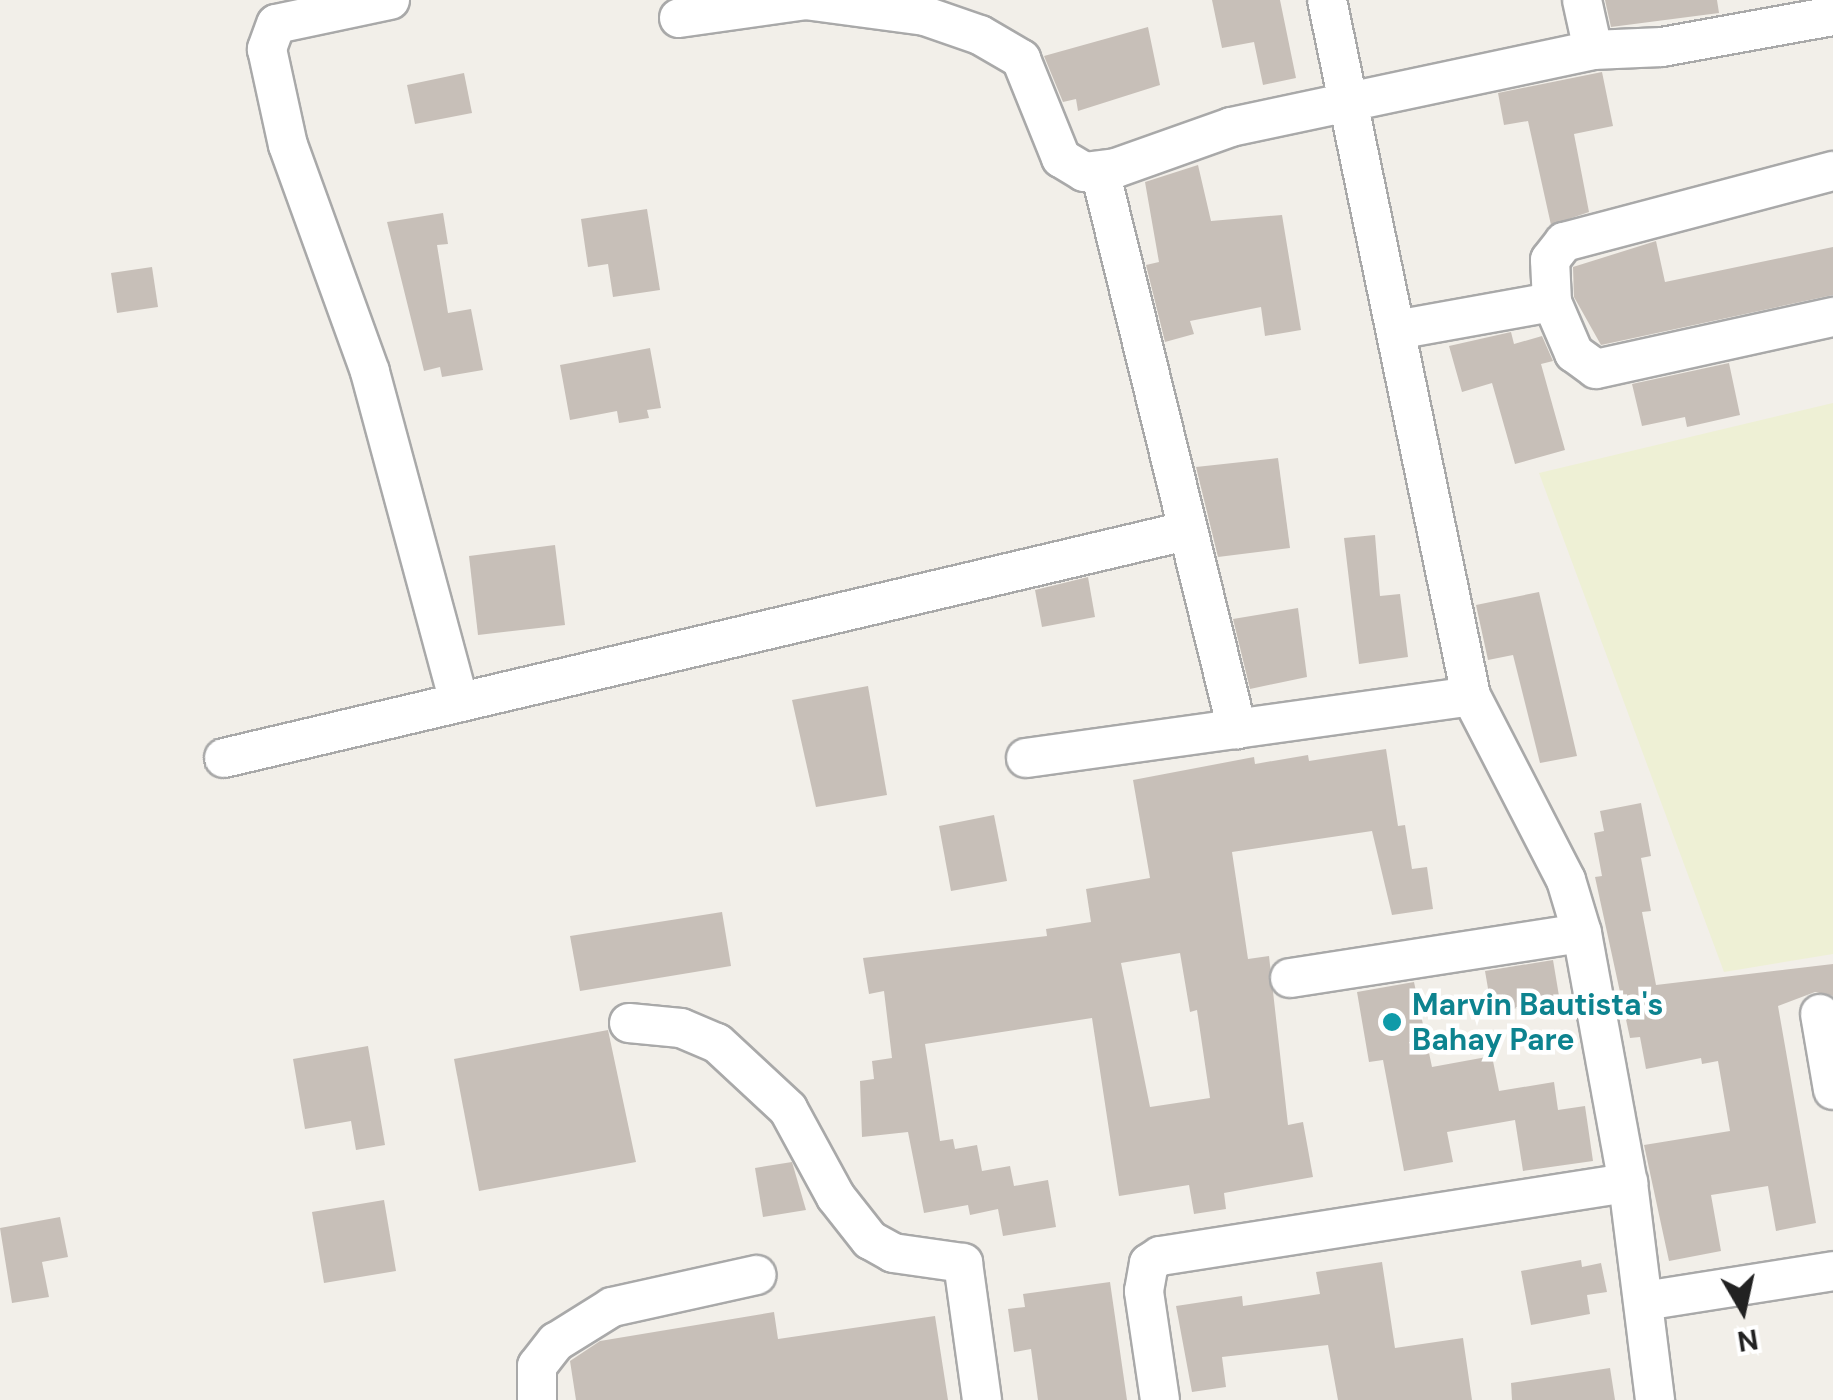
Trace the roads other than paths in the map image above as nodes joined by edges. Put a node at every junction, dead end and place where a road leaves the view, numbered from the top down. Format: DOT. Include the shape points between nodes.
graph roads {
  1 [pos="390,0"];
  2 [pos="1327,0"];
  3 [pos="1582,0"];
  4 [pos="1833,16"];
  5 [pos="679,18"];
  6 [pos="1593,50"];
  7 [pos="1349,101"];
  8 [pos="1100,172"];
  9 [pos="1833,172"];
  10 [pos="1552,302"];
  11 [pos="1833,317"];
  12 [pos="1396,330"];
  13 [pos="1186,530"];
  14 [pos="1471,696"];
  15 [pos="458,702"];
  16 [pos="1236,729"];
  17 [pos="224,758"];
  18 [pos="1026,758"];
  19 [pos="1582,933"];
  20 [pos="1290,978"];
  21 [pos="1820,1014"];
  22 [pos="628,1023"];
  23 [pos="1833,1090"];
  24 [pos="1628,1184"];
  25 [pos="1833,1270"];
  26 [pos="756,1275"];
  27 [pos="1644,1301"];
  28 [pos="537,1400"];
  29 [pos="982,1400"];
  30 [pos="1160,1400"];
  31 [pos="1655,1400"];
  1 -- 15 [label="street" via="276,24 268,49 288,145 370,372"];
  2 -- 7 [label="street"];
  3 -- 6 [label="street"];
  4 -- 6 [label="street" via="1662,46"];
  5 -- 8 [label="street" via="805,0 924,16 980,35 1021,59 1061,158 1070,168"];
  6 -- 7 [label="street"];
  7 -- 8 [label="street" via="1180,141"];
  7 -- 12 [label="street"];
  8 -- 13 [label="street"];
  9 -- 10 [label="street" via="1564,242 1550,260"];
  10 -- 11 [label="street" via="1574,354 1596,369"];
  10 -- 12 [label="street"];
  12 -- 14 [label="street"];
  13 -- 15 [label="street"];
  13 -- 16 [label="street"];
  14 -- 16 [label="street"];
  14 -- 19 [label="street" via="1551,848"];
  15 -- 17 [label="street"];
  16 -- 18 [label="street"];
  19 -- 20 [label="street"];
  19 -- 24 [label="street"];
  21 -- 23 [label="street"];
  22 -- 29 [label="street" via="681,1028 717,1043 788,1110 836,1197 870,1240 893,1253 962,1263"];
  24 -- 27 [label="street"];
  24 -- 30 [label="street" via="1160,1256 1149,1263 1144,1291"];
  25 -- 27 [label="street"];
  26 -- 28 [label="street" via="612,1306 556,1342 537,1366"];
  27 -- 31 [label="street"];
}
